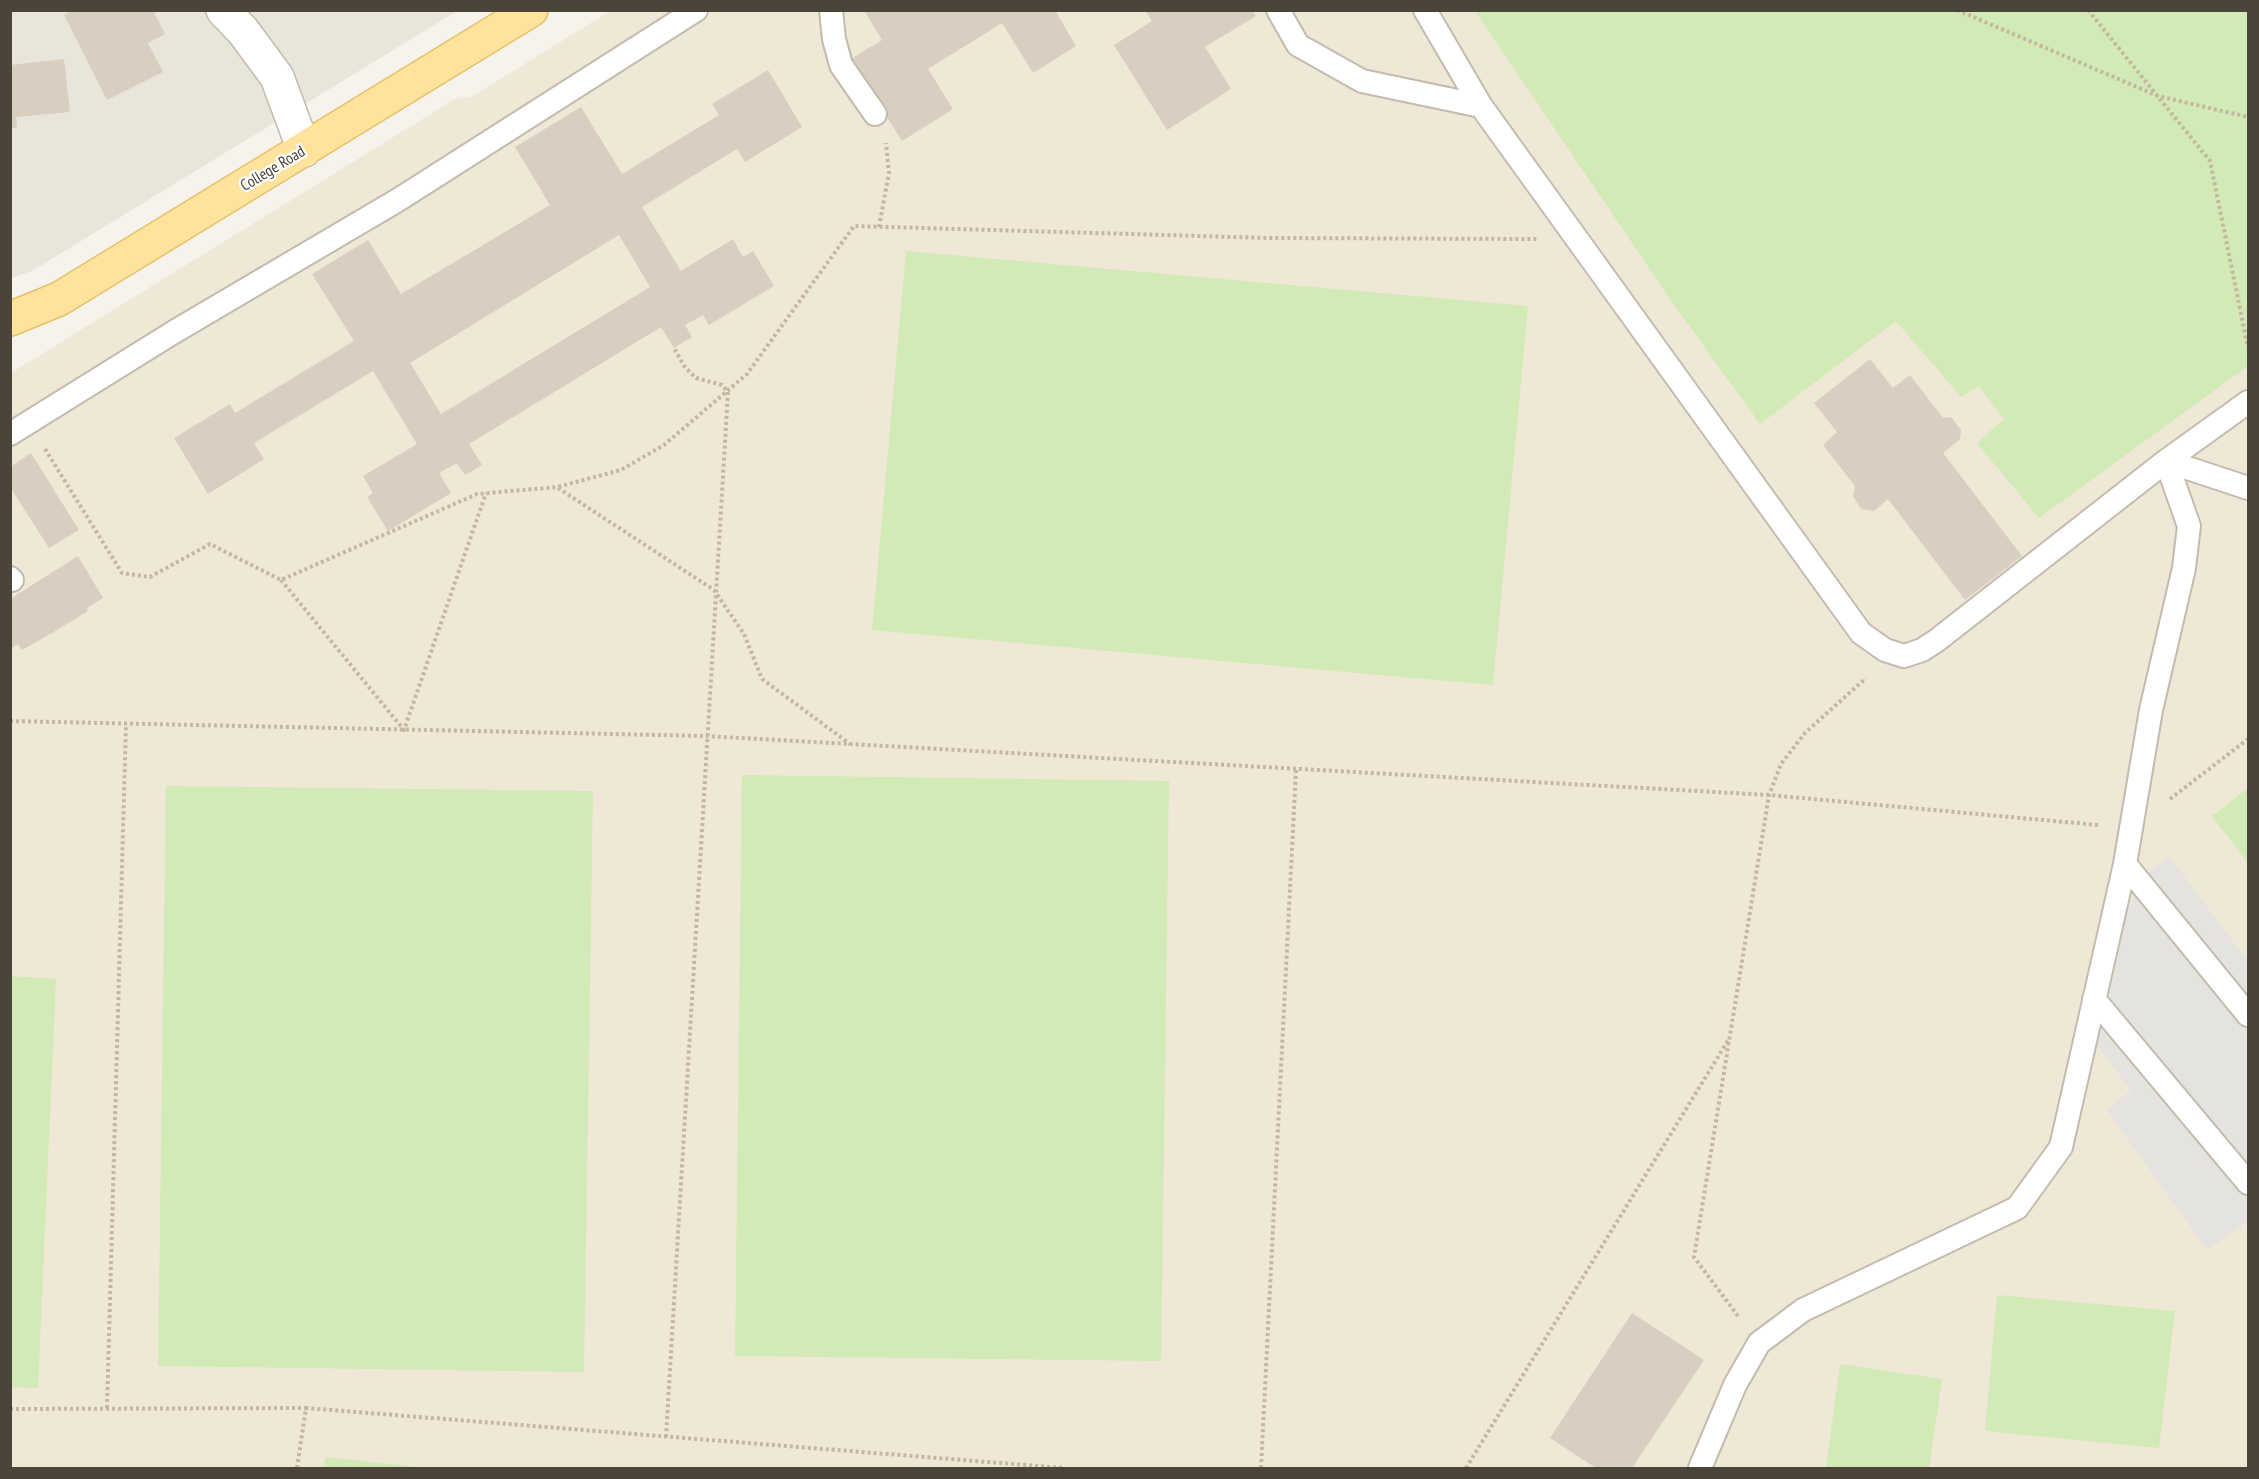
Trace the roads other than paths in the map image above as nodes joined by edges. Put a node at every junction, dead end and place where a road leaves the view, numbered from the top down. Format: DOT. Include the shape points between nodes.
graph roads {
  1 [pos="223,10"];
  2 [pos="531,10"];
  3 [pos="696,10"];
  4 [pos="831,10"];
  5 [pos="1278,10"];
  6 [pos="1425,10"];
  7 [pos="1481,106"];
  8 [pos="875,114"];
  9 [pos="304,150"];
  10 [pos="10,319"];
  11 [pos="2248,402"];
  12 [pos="19,429"];
  13 [pos="2166,460"];
  14 [pos="2248,488"];
  15 [pos="2125,864"];
  16 [pos="2094,999"];
  17 [pos="2248,1016"];
  18 [pos="2248,1183"];
  19 [pos="1700,1468"];
  1 -- 9 [label="street" via="277,77"];
  2 -- 9 [label="main road, College Road"];
  3 -- 12 [label="lane" via="398,200"];
  4 -- 8 [label="lane" via="842,65"];
  5 -- 7 [label="lane" via="1298,45 1362,81"];
  6 -- 7 [label="lane"];
  7 -- 13 [label="lane" via="1861,633 1885,650 1904,656 1936,641"];
  9 -- 10 [label="main road, College Road" via="59,299"];
  11 -- 13 [label="lane"];
  13 -- 14 [label="lane"];
  13 -- 15 [label="lane" via="2189,526 2184,568 2151,710"];
  15 -- 16 [label="lane"];
  15 -- 17 [label="lane"];
  16 -- 18 [label="lane"];
  16 -- 19 [label="lane" via="2061,1147 2017,1208 1803,1310 1759,1343 1735,1385"];
}
